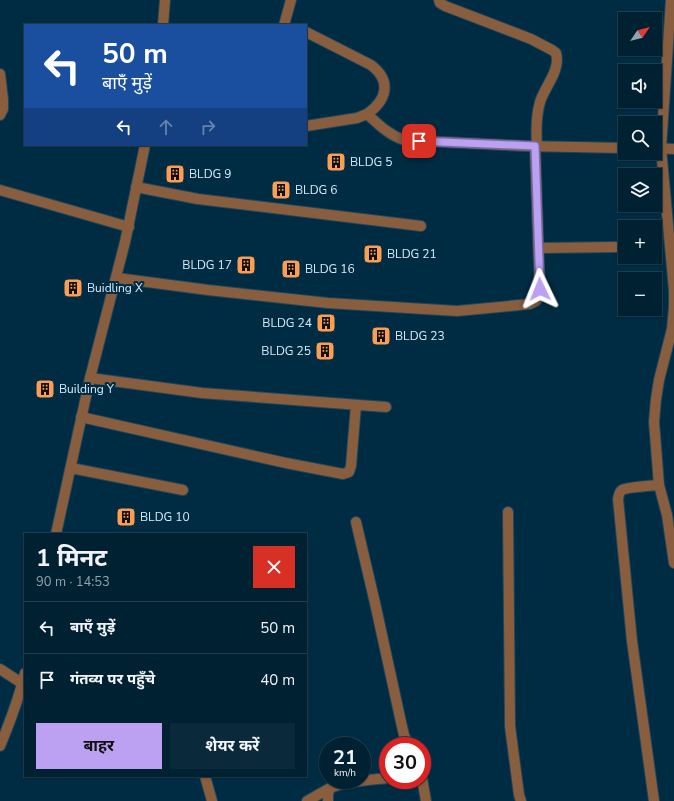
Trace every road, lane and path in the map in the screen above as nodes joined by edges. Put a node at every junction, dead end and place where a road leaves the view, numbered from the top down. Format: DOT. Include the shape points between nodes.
graph roads {
  1 [pos="165,0"];
  2 [pos="291,0"];
  3 [pos="439,0"];
  4 [pos="671,0"];
  5 [pos="163,24"];
  6 [pos="284,24"];
  7 [pos="307,33"];
  8 [pos="0,74"];
  9 [pos="367,114"];
  10 [pos="0,115"];
  11 [pos="661,116"];
  12 [pos="307,126"];
  13 [pos="144,146"];
  14 [pos="536,146"];
  15 [pos="618,148"];
  16 [pos="662,148"];
  17 [pos="674,149"];
  18 [pos="659,160"];
  19 [pos="136,187"];
  20 [pos="0,190"];
  21 [pos="421,226"];
  22 [pos="129,227"];
  23 [pos="616,247"];
  24 [pos="539,248"];
  25 [pos="117,278"];
  26 [pos="90,378"];
  27 [pos="356,405"];
  28 [pos="386,407"];
  29 [pos="81,417"];
  30 [pos="71,468"];
  31 [pos="658,485"];
  32 [pos="183,490"];
  33 [pos="508,512"];
  34 [pos="356,522"];
  35 [pos="56,533"];
  36 [pos="674,563"];
  37 [pos="0,669"];
  38 [pos="24,678"];
  39 [pos="23,684"];
  40 [pos="405,737"];
  41 [pos="0,746"];
  42 [pos="205,777"];
  43 [pos="328,789"];
  44 [pos="330,789"];
  45 [pos="424,789"];
  46 [pos="212,801"];
  47 [pos="307,801"];
  48 [pos="328,801"];
  49 [pos="426,801"];
  50 [pos="521,801"];
  51 [pos="654,801"];
  1 -- 5 [label="street"];
  2 -- 6 [label="street"];
  3 -- 14 [label="street" via="444,6 530,39 556,53 557,62 540,102"];
  4 -- 11 [label="street"];
  7 -- 9 [label="street" via="378,70 385,92 380,103"];
  8 -- 10 [label="street" via="3,109"];
  9 -- 12 [label="street" via="358,118"];
  9 -- 14 [label="street" via="388,132 404,140"];
  13 -- 19 [label="street"];
  14 -- 15 [label="street"];
  14 -- 24 [label="street"];
  16 -- 17 [label="street"];
  18 -- 31 [label="street" via="674,290 672,329 659,380 654,422"];
  19 -- 21 [label="street" via="198,199"];
  19 -- 22 [label="street"];
  20 -- 22 [label="street"];
  22 -- 25 [label="street"];
  23 -- 24 [label="street"];
  24 -- 25 [label="street" via="540,296 536,301 530,304 474,310 328,304"];
  25 -- 26 [label="street"];
  26 -- 27 [label="street" via="202,393"];
  26 -- 29 [label="street"];
  27 -- 28 [label="street"];
  27 -- 29 [label="street" via="351,466 349,472 343,474"];
  29 -- 30 [label="street"];
  30 -- 32 [label="street"];
  30 -- 35 [label="street"];
  31 -- 36 [label="street" via="667,515"];
  31 -- 51 [label="street" via="622,490 618,499 632,641"];
  33 -- 50 [label="street" via="510,726"];
  34 -- 40 [label="street"];
  37 -- 39 [label="street"];
  38 -- 39 [label="street"];
  39 -- 41 [label="street"];
  42 -- 46 [label="street"];
  43 -- 47 [label="street"];
  44 -- 48 [label="street"];
  45 -- 49 [label="street"];
}
